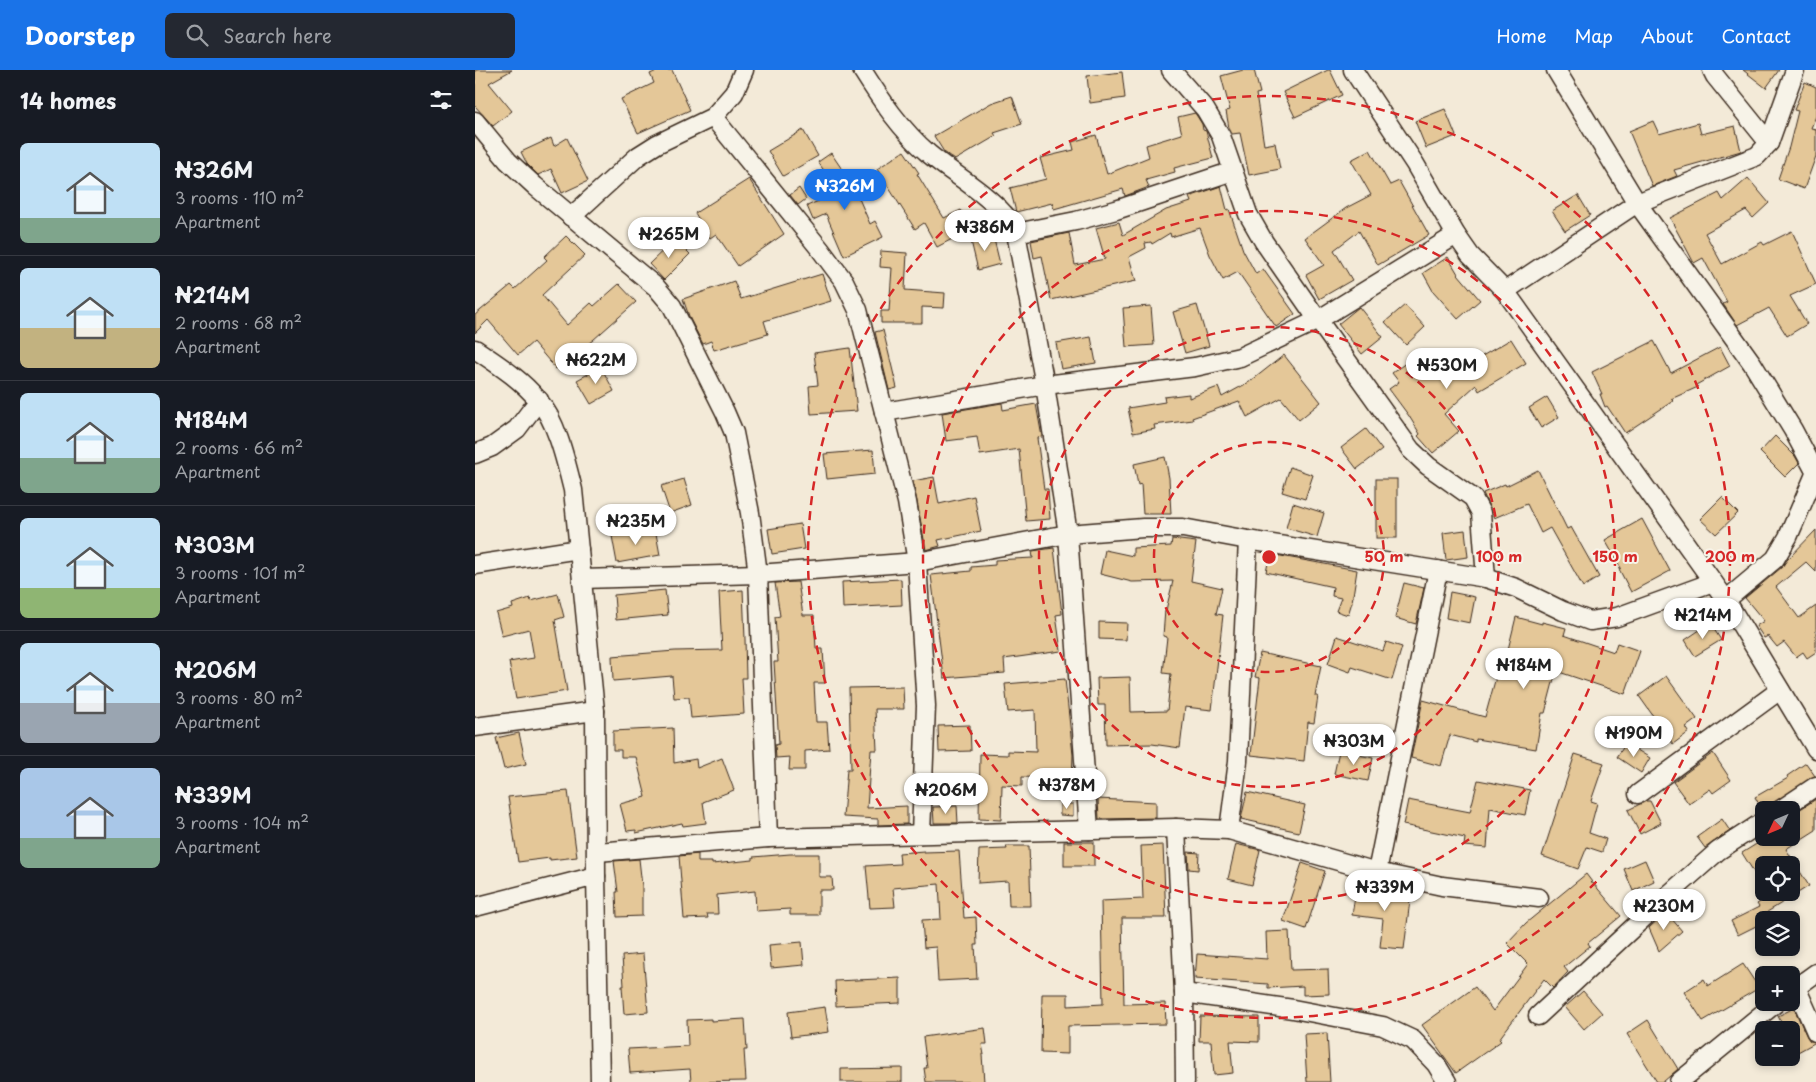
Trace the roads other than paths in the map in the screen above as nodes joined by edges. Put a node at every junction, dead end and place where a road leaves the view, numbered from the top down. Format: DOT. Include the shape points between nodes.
graph roads {
  1 [pos="745,70"];
  2 [pos="862,70"];
  3 [pos="1171,70"];
  4 [pos="1353,70"];
  5 [pos="1556,70"];
  6 [pos="1711,70"];
  7 [pos="1795,70"];
  8 [pos="713,117"];
  9 [pos="475,121"];
  10 [pos="1769,143"];
  11 [pos="1233,171"];
  12 [pos="1637,203"];
  13 [pos="571,217"];
  14 [pos="1016,233"];
  15 [pos="1456,235"];
  16 [pos="1505,291"];
  17 [pos="1317,320"];
  18 [pos="475,349"];
  19 [pos="1045,385"];
  20 [pos="539,400"];
  21 [pos="884,412"];
  22 [pos="475,454"];
  23 [pos="1816,473"];
  24 [pos="1068,534"];
  25 [pos="1248,540"];
  26 [pos="579,549"];
  27 [pos="917,562"];
  28 [pos="475,565"];
  29 [pos="1438,570"];
  30 [pos="758,574"];
  31 [pos="1487,578"];
  32 [pos="582,579"];
  33 [pos="1713,582"];
  34 [pos="1726,600"];
  35 [pos="1780,690"];
  36 [pos="595,711"];
  37 [pos="475,728"];
  38 [pos="1816,749"];
  39 [pos="1816,786"];
  40 [pos="1639,794"];
  41 [pos="1794,801"];
  42 [pos="1755,827"];
  43 [pos="1176,828"];
  44 [pos="1089,830"];
  45 [pos="1229,830"];
  46 [pos="921,834"];
  47 [pos="768,838"];
  48 [pos="597,852"];
  49 [pos="1377,872"];
  50 [pos="596,876"];
  51 [pos="1539,898"];
  52 [pos="475,907"];
  53 [pos="1816,973"];
  54 [pos="1800,984"];
  55 [pos="1184,993"];
  56 [pos="1800,1002"];
  57 [pos="1766,1011"];
  58 [pos="1538,1016"];
  59 [pos="1816,1032"];
  60 [pos="600,1082"];
  61 [pos="1185,1082"];
  62 [pos="1447,1082"];
  63 [pos="1679,1082"];
  1 -- 8 [label="street" via="734,93"];
  2 -- 14 [label="street" via="885,106 909,134 1005,215"];
  3 -- 11 [label="street" via="1205,109 1221,136"];
  4 -- 15 [label="street" via="1415,164"];
  5 -- 12 [label="street"];
  6 -- 10 [label="street"];
  7 -- 10 [label="street"];
  8 -- 13 [label="street" via="638,156"];
  8 -- 21 [label="street" via="844,281 858,310"];
  9 -- 13 [label="street" via="508,161"];
  10 -- 12 [label="street" via="1757,156"];
  11 -- 14 [label="street" via="1116,210"];
  11 -- 17 [label="street" via="1248,214"];
  12 -- 16 [label="street"];
  12 -- 23 [label="street" via="1752,363"];
  13 -- 30 [label="street" via="656,287 672,306 734,433"];
  14 -- 19 [label="street"];
  15 -- 16 [label="street" via="1470,255"];
  15 -- 17 [label="street"];
  16 -- 33 [label="street"];
  17 -- 19 [label="street" via="1240,357 1195,367"];
  17 -- 31 [label="street" via="1411,450 1473,498 1481,513"];
  18 -- 20 [label="street" via="503,368"];
  19 -- 21 [label="street"];
  19 -- 24 [label="street"];
  20 -- 22 [label="street" via="517,429 492,448"];
  20 -- 26 [label="street" via="565,456 573,490"];
  21 -- 27 [label="street" via="907,502"];
  23 -- 34 [label="street" via="1775,559"];
  24 -- 25 [label="street" via="1183,528"];
  24 -- 27 [label="street"];
  24 -- 44 [label="street"];
  25 -- 29 [label="street"];
  25 -- 45 [label="street" via="1238,761"];
  26 -- 28 [label="street"];
  26 -- 32 [label="street"];
  27 -- 30 [label="street"];
  27 -- 46 [label="street" via="926,706"];
  29 -- 31 [label="street"];
  29 -- 49 [label="street"];
  30 -- 32 [label="street"];
  30 -- 47 [label="street"];
  31 -- 33 [label="street" via="1589,621 1617,617"];
  32 -- 36 [label="street"];
  33 -- 34 [label="street"];
  34 -- 35 [label="street"];
  35 -- 38 [label="street"];
  35 -- 40 [label="street"];
  36 -- 37 [label="street"];
  36 -- 48 [label="street"];
  39 -- 41 [label="street"];
  42 -- 58 [label="street" via="1718,851"];
  43 -- 44 [label="street"];
  43 -- 45 [label="street"];
  43 -- 55 [label="street"];
  44 -- 46 [label="street"];
  45 -- 49 [label="street"];
  46 -- 47 [label="street"];
  47 -- 48 [label="street"];
  48 -- 50 [label="street"];
  49 -- 51 [label="street" via="1442,886"];
  50 -- 52 [label="street"];
  50 -- 60 [label="street"];
  53 -- 54 [label="street"];
  55 -- 61 [label="street"];
  55 -- 62 [label="street" via="1293,1008 1383,1026 1413,1040 1436,1064"];
  56 -- 59 [label="street"];
  57 -- 63 [label="street"];
}
